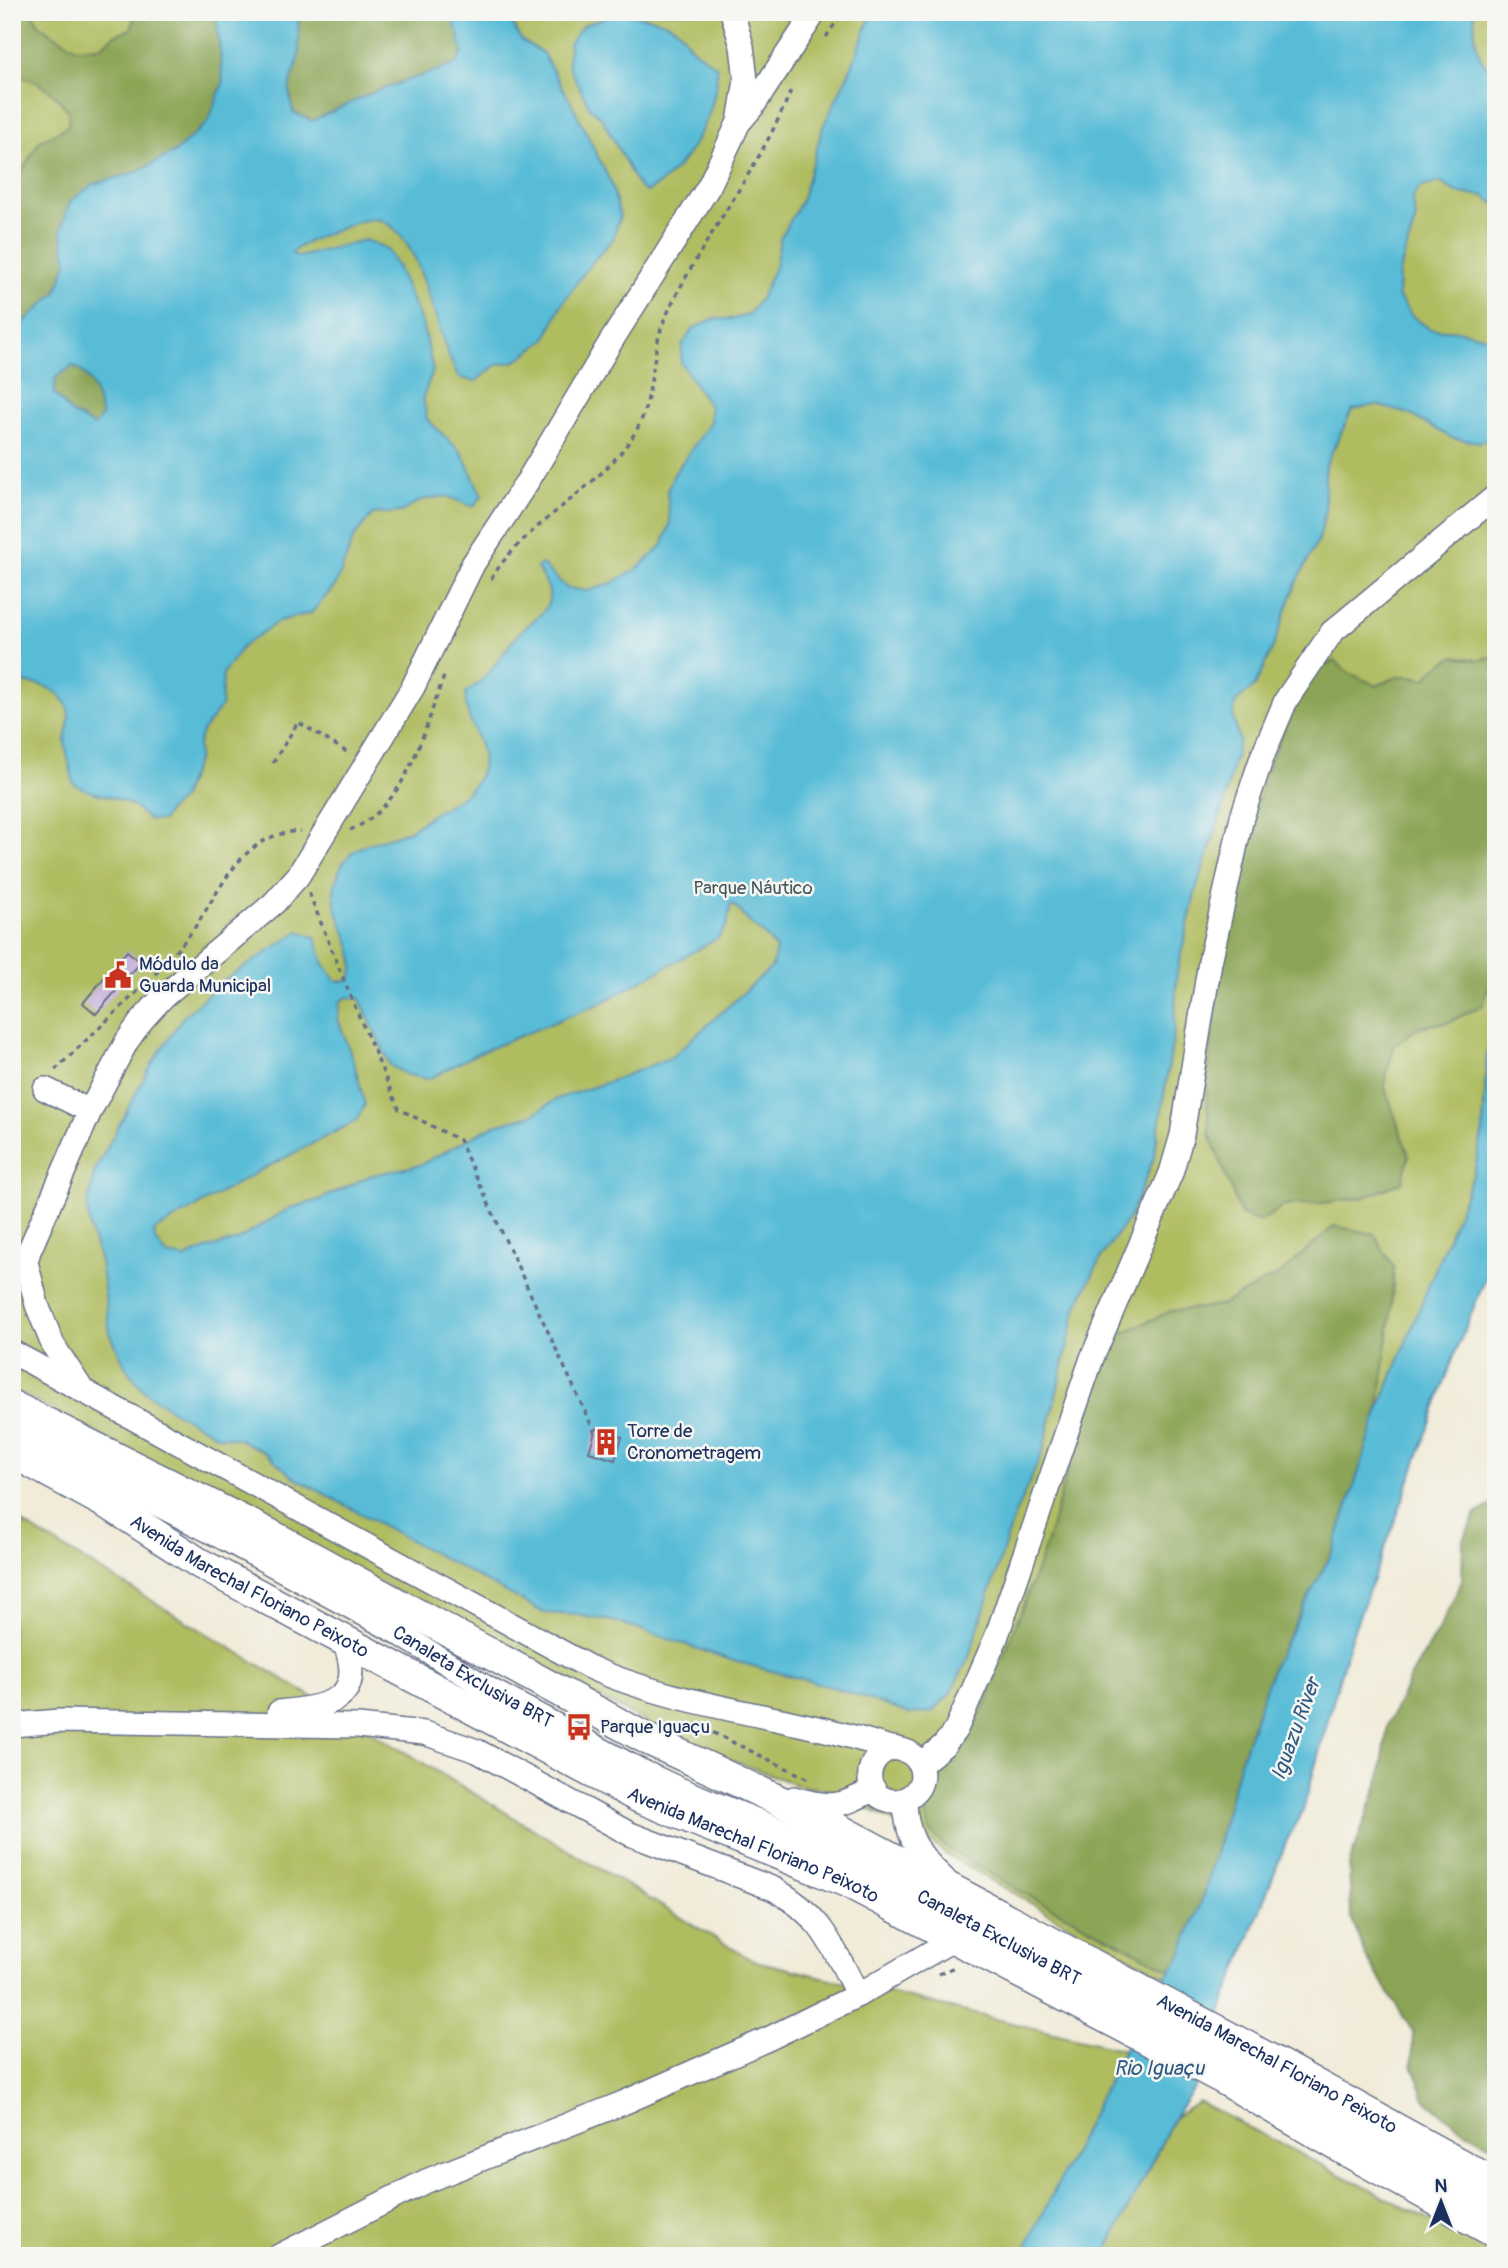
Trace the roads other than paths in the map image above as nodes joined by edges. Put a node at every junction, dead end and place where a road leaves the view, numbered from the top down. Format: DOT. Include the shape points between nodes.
graph roads {
  1 [pos="815,12"];
  2 [pos="735,14"];
  3 [pos="740,122"];
  4 [pos="1496,496"];
  5 [pos="50,1079"];
  6 [pos="90,1111"];
  7 [pos="20,1257"];
  8 [pos="12,1352"];
  9 [pos="83,1391"];
  10 [pos="12,1406"];
  11 [pos="12,1430"];
  12 [pos="12,1452"];
  13 [pos="344,1642"];
  14 [pos="189,1723"];
  15 [pos="12,1725"];
  16 [pos="894,1748"];
  17 [pos="920,1765"];
  18 [pos="734,1781"];
  19 [pos="874,1789"];
  20 [pos="905,1799"];
  21 [pos="960,1893"];
  22 [pos="958,1952"];
  23 [pos="1092,1988"];
  24 [pos="858,1995"];
  25 [pos="1234,2063"];
  26 [pos="1496,2184"];
  27 [pos="1496,2209"];
  28 [pos="1496,2233"];
  29 [pos="279,2256"];
  1 -- 3 [label="street"];
  2 -- 3 [label="street" via="746,80"];
  3 -- 6 [label="street" via="709,186 473,564 413,687 298,876 274,903 142,1020"];
  4 -- 17 [label="street" via="1332,632 1286,699 1242,817 1171,1173 1088,1369 996,1638 956,1728"];
  5 -- 6 [label="street"];
  6 -- 7 [label="street"];
  7 -- 9 [label="street" via="54,1345"];
  8 -- 9 [label="street"];
  9 -- 16 [label="street" via="589,1667 664,1692"];
  10 -- 18 [label="main road, Avenida Marechal Floriano Peixoto" via="271,1535 651,1741"];
  11 -- 23 [label="street, Canaleta Exclusiva BRT" via="229,1541 641,1770 849,1858"];
  12 -- 13 [label="main road, Avenida Marechal Floriano Peixoto"];
  13 -- 14 [label="street" via="351,1674 332,1703"];
  13 -- 22 [label="main road, Avenida Marechal Floriano Peixoto" via="638,1797 838,1878"];
  14 -- 15 [label="street"];
  14 -- 24 [label="street" via="391,1728 456,1742 630,1834 793,1900 826,1935"];
  16 -- 17 [label="street" via="910,1752"];
  16 -- 19 [label="street" via="874,1759 869,1774"];
  17 -- 20 [label="street" via="918,1789"];
  18 -- 19 [label="street" via="829,1806 842,1805"];
  18 -- 21 [label="main road, Avenida Marechal Floriano Peixoto" via="827,1823"];
  19 -- 20 [label="street" via="888,1800"];
  20 -- 21 [label="street" via="907,1829 915,1845"];
  21 -- 23 [label="main road, Avenida Marechal Floriano Peixoto"];
  22 -- 23 [label="main road, Avenida Marechal Floriano Peixoto"];
  22 -- 24 [label="street"];
  23 -- 25 [label="main road, Avenida Marechal Floriano Peixoto"];
  23 -- 25 [label="main road, Avenida Marechal Floriano Peixoto"];
  24 -- 29 [label="street" via="676,2080 426,2181"];
  25 -- 26 [label="main road, Avenida Marechal Floriano Peixoto"];
  25 -- 27 [label="street"];
  25 -- 28 [label="main road, Avenida Marechal Floriano Peixoto"];
}
